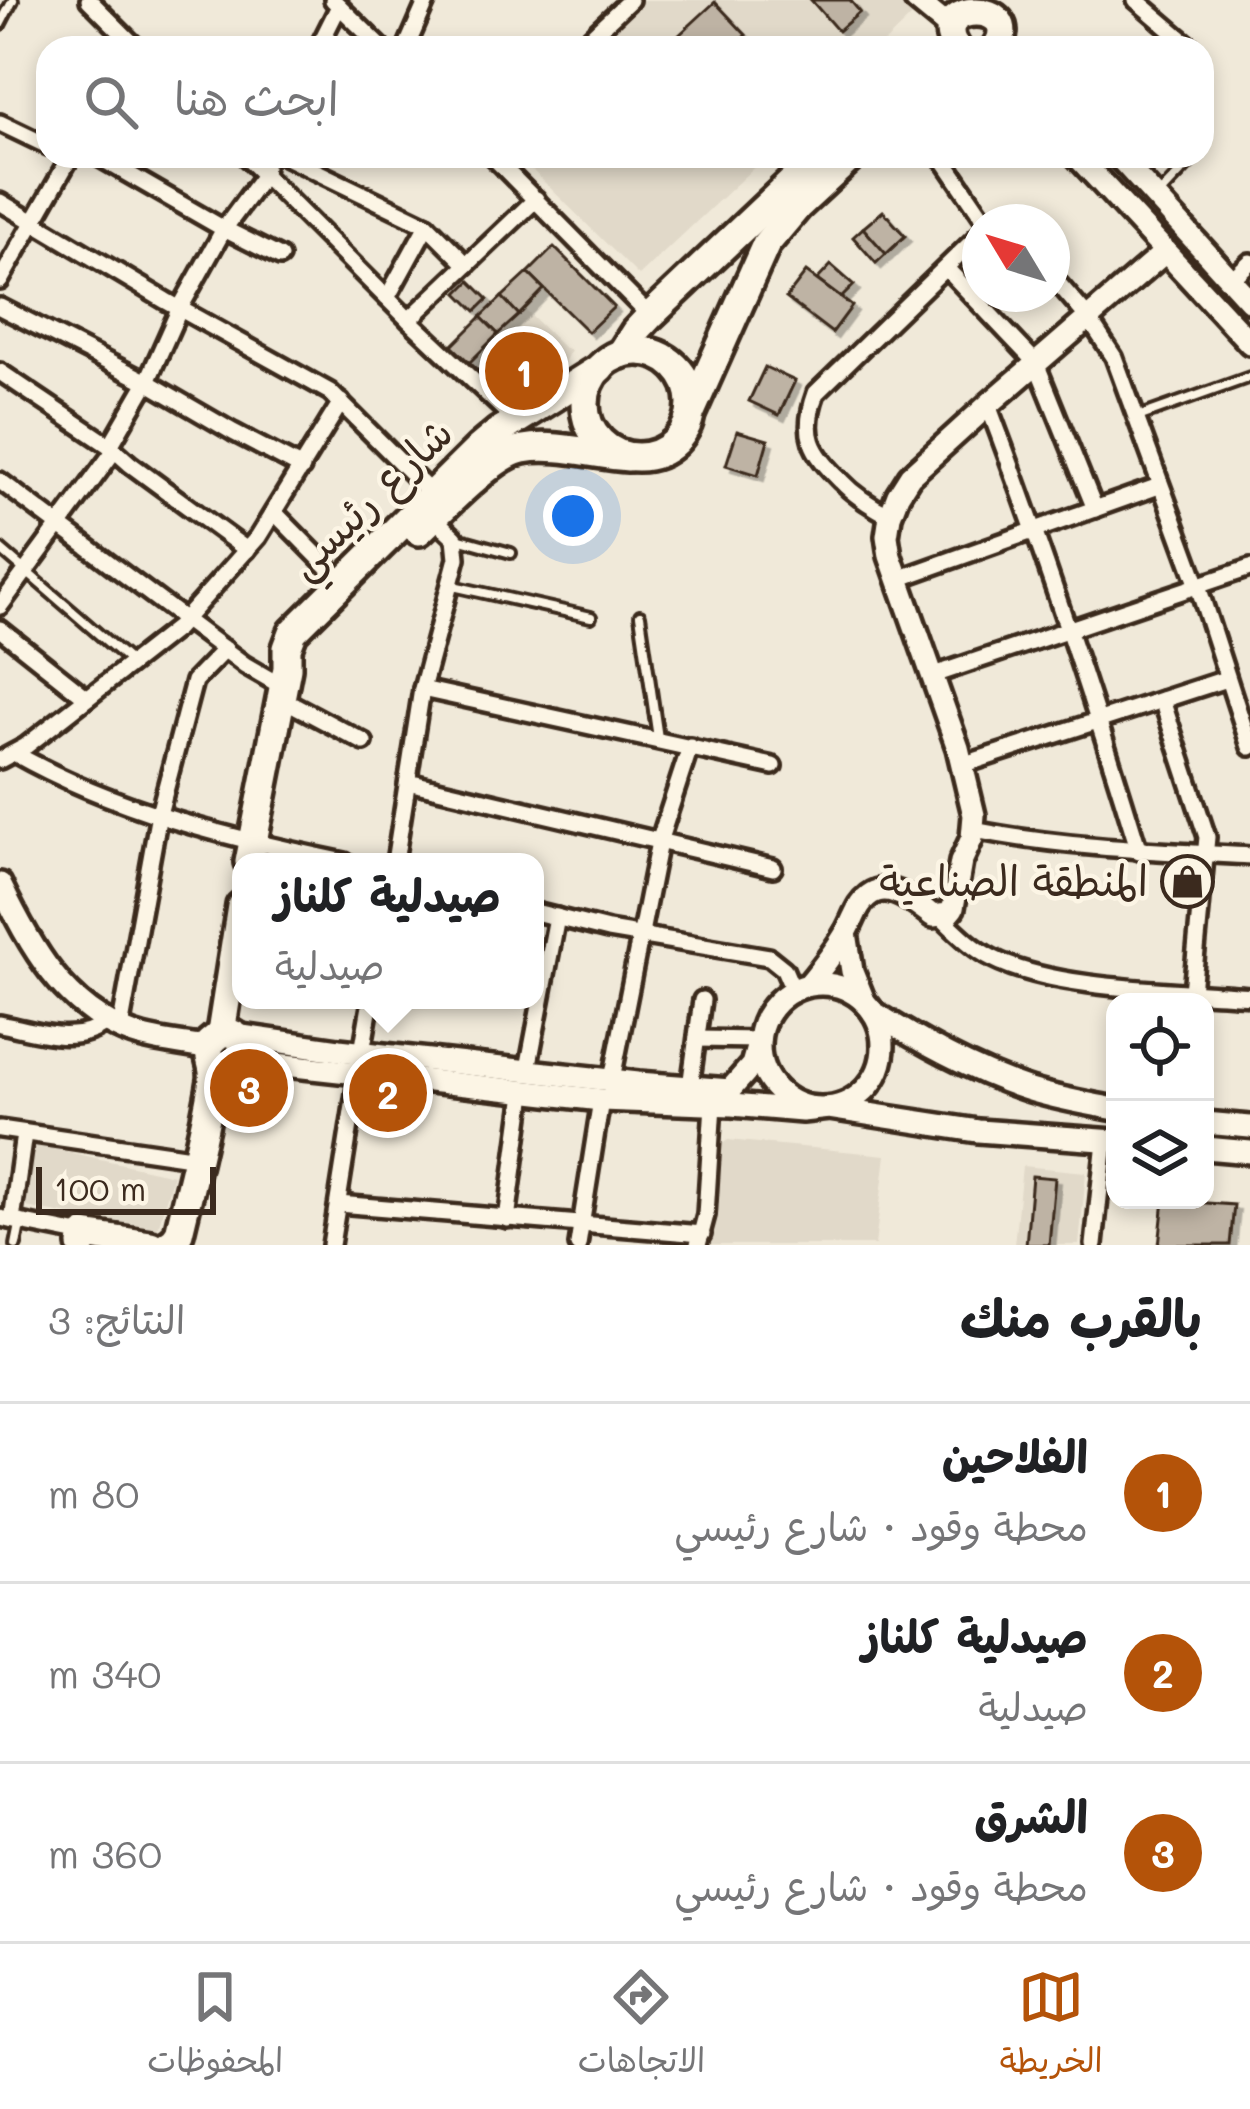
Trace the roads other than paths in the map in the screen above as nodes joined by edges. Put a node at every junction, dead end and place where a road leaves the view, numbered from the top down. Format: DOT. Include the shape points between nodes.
graph roads {
  1 [pos="13,0"];
  2 [pos="89,0"];
  3 [pos="427,0"];
  4 [pos="916,0"];
  5 [pos="1136,0"];
  6 [pos="623,2"];
  7 [pos="336,3"];
  8 [pos="977,24"];
  9 [pos="0,25"];
  10 [pos="125,36"];
  11 [pos="323,36"];
  12 [pos="370,36"];
  13 [pos="411,36"];
  14 [pos="590,36"];
  15 [pos="1177,36"];
  16 [pos="0,124"];
  17 [pos="36,140"];
  18 [pos="63,168"];
  19 [pos="118,168"];
  20 [pos="257,168"];
  21 [pos="265,168"];
  22 [pos="309,168"];
  23 [pos="504,168"];
  24 [pos="806,168"];
  25 [pos="840,168"];
  26 [pos="949,168"];
  27 [pos="1088,168"];
  28 [pos="1129,168"];
  29 [pos="1185,168"];
  30 [pos="264,175"];
  31 [pos="1156,198"];
  32 [pos="536,199"];
  33 [pos="0,202"];
  34 [pos="974,204"];
  35 [pos="33,224"];
  36 [pos="427,225"];
  37 [pos="224,229"];
  38 [pos="962,252"];
  39 [pos="1165,252"];
  40 [pos="280,256"];
  41 [pos="1250,262"];
  42 [pos="466,265"];
  43 [pos="946,268"];
  44 [pos="1232,280"];
  45 [pos="0,281"];
  46 [pos="1070,297"];
  47 [pos="387,298"];
  48 [pos="1250,301"];
  49 [pos="0,308"];
  50 [pos="180,308"];
  51 [pos="650,316"];
  52 [pos="1089,319"];
  53 [pos="409,320"];
  54 [pos="1250,343"];
  55 [pos="665,359"];
  56 [pos="610,361"];
  57 [pos="1036,363"];
  58 [pos="0,372"];
  59 [pos="1250,377"];
  60 [pos="147,382"];
  61 [pos="341,402"];
  62 [pos="988,405"];
  63 [pos="1135,418"];
  64 [pos="688,420"];
  65 [pos="516,421"];
  66 [pos="112,448"];
  67 [pos="628,457"];
  68 [pos="302,468"];
  69 [pos="0,481"];
  70 [pos="1159,486"];
  71 [pos="433,506"];
  72 [pos="1094,509"];
  73 [pos="274,512"];
  74 [pos="890,516"];
  75 [pos="62,525"];
  76 [pos="1036,530"];
  77 [pos="455,538"];
  78 [pos="0,549"];
  79 [pos="247,550"];
  80 [pos="511,554"];
  81 [pos="1250,568"];
  82 [pos="26,571"];
  83 [pos="898,579"];
  84 [pos="343,582"];
  85 [pos="451,585"];
  86 [pos="1198,586"];
  87 [pos="0,606"];
  88 [pos="640,615"];
  89 [pos="591,617"];
  90 [pos="185,619"];
  91 [pos="0,629"];
  92 [pos="1068,630"];
  93 [pos="225,649"];
  94 [pos="132,663"];
  95 [pos="934,675"];
  96 [pos="1226,679"];
  97 [pos="284,684"];
  98 [pos="422,689"];
  99 [pos="87,698"];
  100 [pos="1162,700"];
  101 [pos="1099,720"];
  102 [pos="658,740"];
  103 [pos="364,742"];
  104 [pos="690,747"];
  105 [pos="1250,747"];
  106 [pos="7,756"];
  107 [pos="962,765"];
  108 [pos="773,766"];
  109 [pos="408,782"];
  110 [pos="159,814"];
  111 [pos="974,830"];
  112 [pos="659,842"];
  113 [pos="1139,851"];
  114 [pos="250,852"];
  115 [pos="396,853"];
  116 [pos="1206,854"];
  117 [pos="1250,856"];
  118 [pos="773,868"];
  119 [pos="0,884"];
  120 [pos="544,913"];
  121 [pos="557,917"];
  122 [pos="941,917"];
  123 [pos="846,933"];
  124 [pos="639,935"];
  125 [pos="232,983"];
  126 [pos="544,985"];
  127 [pos="800,988"];
  128 [pos="1164,993"];
  129 [pos="1192,993"];
  130 [pos="1250,996"];
  131 [pos="1214,997"];
  132 [pos="702,1000"];
  133 [pos="868,1006"];
  134 [pos="369,1009"];
  135 [pos="539,1009"];
  136 [pos="0,1024"];
  137 [pos="114,1025"];
  138 [pos="697,1039"];
  139 [pos="759,1040"];
  140 [pos="224,1051"];
  141 [pos="360,1063"];
  142 [pos="528,1069"];
  143 [pos="612,1079"];
  144 [pos="690,1087"];
  145 [pos="524,1093"];
  146 [pos="601,1100"];
  147 [pos="713,1104"];
  148 [pos="1106,1106"];
  149 [pos="830,1108"];
  150 [pos="1214,1124"];
  151 [pos="1250,1127"];
  152 [pos="0,1129"];
  153 [pos="24,1134"];
  154 [pos="1106,1141"];
  155 [pos="1214,1149"];
  156 [pos="1250,1152"];
  157 [pos="197,1158"];
  158 [pos="1106,1167"];
  159 [pos="338,1204"];
  160 [pos="507,1219"];
  161 [pos="11,1221"];
  162 [pos="583,1226"];
  163 [pos="700,1239"];
  164 [pos="83,1240"];
  165 [pos="16,1245"];
  166 [pos="152,1245"];
  167 [pos="167,1245"];
  168 [pos="193,1245"];
  169 [pos="332,1245"];
  170 [pos="578,1245"];
  171 [pos="1094,1245"];
  1 -- 9 [label="lane"];
  2 -- 10 [label="street"];
  3 -- 13 [label="street"];
  4 -- 8 [label="street"];
  5 -- 15 [label="street"];
  6 -- 14 [label="street"];
  7 -- 11 [label="street"];
  7 -- 12 [label="street"];
  16 -- 17 [label="street"];
  18 -- 35 [label="street"];
  19 -- 37 [label="street"];
  20 -- 30 [label="street"];
  21 -- 30 [label="street"];
  22 -- 36 [label="street"];
  23 -- 32 [label="street"];
  24 -- 51 [label="highway, شارع رئيسي"];
  25 -- 64 [label="highway, شارع رئيسي" via="766,244"];
  26 -- 34 [label="street"];
  27 -- 39 [label="street"];
  28 -- 31 [label="street"];
  29 -- 31 [label="lane"];
  30 -- 37 [label="street"];
  30 -- 47 [label="street"];
  31 -- 44 [label="street"];
  32 -- 42 [label="street"];
  32 -- 51 [label="street"];
  33 -- 35 [label="street"];
  35 -- 45 [label="street"];
  35 -- 50 [label="street"];
  36 -- 42 [label="street"];
  36 -- 47 [label="street"];
  37 -- 40 [label="street"];
  37 -- 50 [label="street"];
  38 -- 43 [label="street"];
  39 -- 52 [label="street"];
  39 -- 54 [label="street"];
  41 -- 44 [label="street"];
  42 -- 53 [label="street"];
  43 -- 57 [label="street"];
  43 -- 74 [label="street" via="816,393 811,410 810,439 820,461"];
  44 -- 48 [label="street"];
  46 -- 52 [label="street"];
  47 -- 53 [label="street"];
  49 -- 60 [label="street"];
  50 -- 60 [label="street"];
  50 -- 61 [label="street"];
  51 -- 55 [label="highway"];
  51 -- 56 [label="highway, شارع رئيسي"];
  52 -- 57 [label="street"];
  52 -- 63 [label="street" via="1114,357"];
  53 -- 65 [label="street"];
  55 -- 56 [label="highway" via="643,352"];
  55 -- 64 [label="highway" via="688,389"];
  56 -- 65 [label="highway, شارع رئيسي"];
  56 -- 67 [label="highway, شارع رئيسي" via="586,394 589,424 601,443"];
  57 -- 62 [label="street"];
  57 -- 72 [label="street"];
  58 -- 66 [label="street"];
  59 -- 63 [label="lane"];
  60 -- 66 [label="street"];
  60 -- 68 [label="street"];
  61 -- 68 [label="street"];
  61 -- 71 [label="street"];
  62 -- 74 [label="street" via="910,476"];
  62 -- 76 [label="street"];
  63 -- 70 [label="street"];
  64 -- 67 [label="highway, شارع رئيسي" via="665,450"];
  65 -- 71 [label="highway, شارع رئيسي" via="479,448"];
  66 -- 75 [label="street"];
  66 -- 79 [label="street"];
  67 -- 71 [label="highway, شارع رئيسي" via="523,449"];
  68 -- 73 [label="street"];
  69 -- 75 [label="street"];
  70 -- 72 [label="street"];
  70 -- 86 [label="street"];
  71 -- 77 [label="street"];
  71 -- 84 [label="highway, شارع رئيسي"];
  71 -- 97 [label="highway, شارع رئيسي"];
  72 -- 76 [label="street"];
  73 -- 79 [label="street"];
  73 -- 84 [label="street"];
  74 -- 83 [label="street"];
  75 -- 82 [label="street"];
  75 -- 90 [label="street"];
  76 -- 83 [label="street"];
  76 -- 92 [label="street"];
  77 -- 80 [label="lane"];
  77 -- 85 [label="street"];
  78 -- 82 [label="lane"];
  79 -- 90 [label="street"];
  81 -- 86 [label="street"];
  82 -- 87 [label="street"];
  82 -- 94 [label="lane"];
  83 -- 95 [label="street"];
  84 -- 97 [label="highway, شارع رئيسي" via="293,632"];
  85 -- 89 [label="lane"];
  85 -- 98 [label="street"];
  86 -- 92 [label="street"];
  86 -- 96 [label="street"];
  88 -- 102 [label="lane"];
  90 -- 93 [label="street"];
  90 -- 94 [label="street"];
  91 -- 99 [label="street"];
  92 -- 95 [label="street"];
  92 -- 101 [label="street"];
  93 -- 97 [label="street"];
  93 -- 110 [label="street" via="194,681"];
  94 -- 99 [label="street"];
  95 -- 107 [label="street"];
  96 -- 100 [label="street"];
  96 -- 105 [label="street"];
  97 -- 103 [label="street"];
  97 -- 114 [label="highway, شارع رئيسي"];
  98 -- 102 [label="street"];
  98 -- 109 [label="street"];
  99 -- 106 [label="street"];
  100 -- 101 [label="street"];
  100 -- 116 [label="street"];
  101 -- 107 [label="street"];
  101 -- 113 [label="street"];
  102 -- 104 [label="street"];
  104 -- 108 [label="street"];
  104 -- 112 [label="street"];
  106 -- 110 [label="street"];
  107 -- 111 [label="street"];
  109 -- 112 [label="street"];
  109 -- 115 [label="street"];
  110 -- 114 [label="street"];
  110 -- 137 [label="street"];
  111 -- 113 [label="street"];
  111 -- 122 [label="street" via="953,908"];
  112 -- 118 [label="street"];
  112 -- 124 [label="street"];
  113 -- 116 [label="street"];
  116 -- 117 [label="street"];
  116 -- 129 [label="street"];
  119 -- 137 [label="street" via="43,964"];
  120 -- 121 [label="street"];
  121 -- 124 [label="street"];
  121 -- 126 [label="street"];
  122 -- 123 [label="street" via="886,890 862,902"];
  122 -- 128 [label="street" via="980,951 1015,967"];
  123 -- 127 [label="street"];
  123 -- 133 [label="street"];
  124 -- 127 [label="street" via="769,957"];
  124 -- 143 [label="street"];
  125 -- 140 [label="highway"];
  127 -- 133 [label="street" via="838,986"];
  127 -- 139 [label="street" via="770,1011"];
  130 -- 131 [label="street"];
  132 -- 138 [label="street"];
  133 -- 148 [label="street" via="974,1069"];
  133 -- 149 [label="street" via="881,1028 881,1064 862,1093"];
  134 -- 141 [label="street"];
  135 -- 142 [label="street"];
  136 -- 137 [label="street" via="70,1037"];
  137 -- 140 [label="street"];
  138 -- 139 [label="street"];
  138 -- 144 [label="street"];
  139 -- 144 [label="street" via="752,1065 730,1090"];
  139 -- 149 [label="street" via="766,1076 778,1091"];
  140 -- 141 [label="street"];
  140 -- 157 [label="highway"];
  140 -- 168 [label="highway"];
  141 -- 142 [label="street"];
  141 -- 145 [label="street"];
  141 -- 159 [label="street"];
  142 -- 143 [label="street"];
  143 -- 144 [label="street"];
  145 -- 146 [label="street"];
  145 -- 160 [label="street"];
  146 -- 147 [label="street"];
  146 -- 162 [label="street"];
  147 -- 149 [label="street"];
  147 -- 163 [label="street"];
  149 -- 154 [label="street"];
  150 -- 151 [label="street"];
  152 -- 153 [label="street"];
  153 -- 157 [label="street"];
  153 -- 161 [label="street"];
  155 -- 156 [label="street"];
  157 -- 167 [label="highway" via="179,1232"];
  158 -- 171 [label="street"];
  159 -- 160 [label="street"];
  159 -- 169 [label="street"];
  160 -- 162 [label="street"];
  161 -- 164 [label="street"];
  161 -- 165 [label="lane"];
  162 -- 163 [label="street"];
  162 -- 170 [label="street"];
  164 -- 166 [label="highway"];
}
